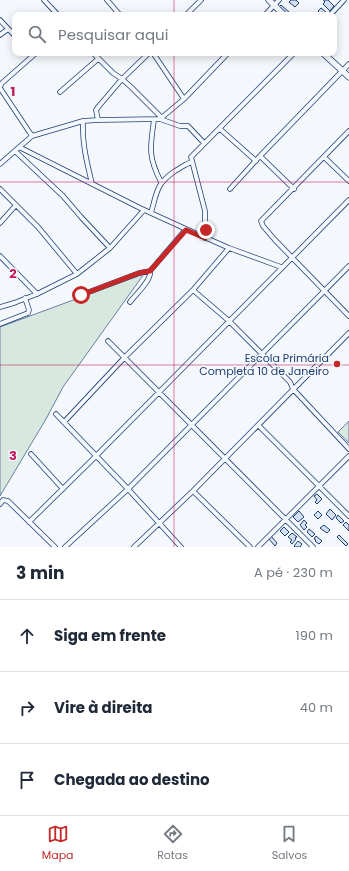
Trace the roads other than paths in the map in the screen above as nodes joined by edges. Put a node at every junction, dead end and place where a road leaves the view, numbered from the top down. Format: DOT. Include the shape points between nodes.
graph roads {
  1 [pos="44,0"];
  2 [pos="107,0"];
  3 [pos="201,0"];
  4 [pos="269,0"];
  5 [pos="279,0"];
  6 [pos="344,0"];
  7 [pos="274,5"];
  8 [pos="55,12"];
  9 [pos="117,12"];
  10 [pos="189,12"];
  11 [pos="268,12"];
  12 [pos="281,12"];
  13 [pos="333,12"];
  14 [pos="0,20"];
  15 [pos="8,28"];
  16 [pos="12,33"];
  17 [pos="0,35"];
  18 [pos="31,56"];
  19 [pos="96,56"];
  20 [pos="146,56"];
  21 [pos="155,56"];
  22 [pos="225,56"];
  23 [pos="291,56"];
  24 [pos="326,56"];
  25 [pos="98,59"];
  26 [pos="349,64"];
  27 [pos="343,71"];
  28 [pos="349,77"];
  29 [pos="122,79"];
  30 [pos="0,88"];
  31 [pos="60,92"];
  32 [pos="184,98"];
  33 [pos="160,118"];
  34 [pos="98,120"];
  35 [pos="154,120"];
  36 [pos="83,121"];
  37 [pos="220,129"];
  38 [pos="349,131"];
  39 [pos="32,136"];
  40 [pos="204,143"];
  41 [pos="18,147"];
  42 [pos="14,151"];
  43 [pos="260,156"];
  44 [pos="324,157"];
  45 [pos="256,161"];
  46 [pos="192,162"];
  47 [pos="0,164"];
  48 [pos="349,181"];
  49 [pos="162,182"];
  50 [pos="92,184"];
  51 [pos="0,189"];
  52 [pos="230,189"];
  53 [pos="294,189"];
  54 [pos="349,200"];
  55 [pos="16,205"];
  56 [pos="144,210"];
  57 [pos="151,213"];
  58 [pos="0,222"];
  59 [pos="186,230"];
  60 [pos="205,238"];
  61 [pos="110,248"];
  62 [pos="229,248"];
  63 [pos="0,256"];
  64 [pos="292,257"];
  65 [pos="349,266"];
  66 [pos="281,267"];
  67 [pos="150,271"];
  68 [pos="77,274"];
  69 [pos="193,290"];
  70 [pos="325,291"];
  71 [pos="37,294"];
  72 [pos="81,295"];
  73 [pos="25,298"];
  74 [pos="130,302"];
  75 [pos="0,307"];
  76 [pos="349,316"];
  77 [pos="229,321"];
  78 [pos="0,324"];
  79 [pos="349,333"];
  80 [pos="108,341"];
  81 [pos="263,354"];
  82 [pos="125,357"];
  83 [pos="293,389"];
  84 [pos="159,391"];
  85 [pos="56,414"];
  86 [pos="64,422"];
  87 [pos="192,425"];
  88 [pos="258,425"];
  89 [pos="349,449"];
  90 [pos="31,454"];
  91 [pos="96,456"];
  92 [pos="349,456"];
  93 [pos="226,458"];
  94 [pos="319,485"];
  95 [pos="63,489"];
  96 [pos="128,489"];
  97 [pos="193,491"];
  98 [pos="0,504"];
  99 [pos="349,516"];
  100 [pos="286,519"];
  101 [pos="29,522"];
  102 [pos="159,524"];
  103 [pos="55,547"];
  104 [pos="65,547"];
  105 [pos="134,547"];
  106 [pos="181,547"];
  107 [pos="250,547"];
  108 [pos="258,547"];
  109 [pos="313,547"];
  1 -- 8 [label="street"];
  2 -- 9 [label="street"];
  3 -- 10 [label="street"];
  4 -- 7 [label="street"];
  5 -- 7 [label="street"];
  6 -- 13 [label="street"];
  7 -- 11 [label="street"];
  7 -- 12 [label="street"];
  14 -- 15 [label="street"];
  15 -- 16 [label="street"];
  15 -- 17 [label="street"];
  18 -- 30 [label="street" via="2,83"];
  19 -- 25 [label="street"];
  20 -- 29 [label="street"];
  21 -- 32 [label="street"];
  22 -- 32 [label="street"];
  23 -- 37 [label="street"];
  24 -- 27 [label="street"];
  25 -- 29 [label="street"];
  25 -- 31 [label="street"];
  26 -- 27 [label="street"];
  27 -- 28 [label="street"];
  27 -- 43 [label="street"];
  29 -- 33 [label="street"];
  29 -- 34 [label="street" via="97,108"];
  30 -- 39 [label="street"];
  32 -- 33 [label="street"];
  33 -- 35 [label="street"];
  33 -- 40 [label="street" via="176,125 188,126"];
  34 -- 35 [label="street"];
  34 -- 36 [label="street"];
  35 -- 49 [label="street" via="151,155"];
  36 -- 39 [label="street"];
  36 -- 50 [label="street" via="84,151"];
  37 -- 40 [label="street"];
  37 -- 45 [label="street"];
  38 -- 44 [label="street"];
  39 -- 41 [label="street"];
  40 -- 46 [label="street" via="192,154"];
  41 -- 42 [label="street"];
  41 -- 50 [label="street"];
  42 -- 47 [label="street"];
  42 -- 61 [label="street" via="62,196"];
  43 -- 45 [label="street"];
  43 -- 53 [label="street"];
  44 -- 48 [label="street"];
  44 -- 53 [label="street"];
  45 -- 52 [label="street"];
  46 -- 49 [label="street"];
  46 -- 60 [label="street" via="205,211"];
  49 -- 57 [label="street"];
  50 -- 56 [label="street"];
  51 -- 55 [label="street"];
  53 -- 64 [label="street" via="261,221"];
  54 -- 64 [label="street"];
  55 -- 58 [label="street"];
  55 -- 68 [label="street"];
  56 -- 57 [label="street"];
  56 -- 61 [label="street"];
  57 -- 59 [label="street"];
  59 -- 60 [label="street"];
  59 -- 67 [label="street"];
  60 -- 62 [label="street"];
  61 -- 68 [label="street"];
  62 -- 66 [label="street"];
  62 -- 69 [label="street"];
  63 -- 71 [label="street"];
  64 -- 66 [label="street"];
  64 -- 70 [label="street"];
  65 -- 70 [label="street"];
  66 -- 77 [label="street"];
  67 -- 72 [label="street"];
  67 -- 74 [label="street" via="148,280"];
  68 -- 71 [label="street"];
  69 -- 77 [label="street"];
  69 -- 82 [label="street"];
  70 -- 76 [label="street"];
  70 -- 81 [label="street"];
  71 -- 73 [label="street"];
  73 -- 75 [label="street"];
  73 -- 78 [label="street" via="28,313"];
  77 -- 81 [label="street"];
  77 -- 84 [label="street"];
  79 -- 83 [label="street"];
  80 -- 82 [label="street"];
  81 -- 83 [label="street" via="290,382"];
  81 -- 87 [label="street"];
  82 -- 84 [label="street"];
  82 -- 86 [label="street"];
  83 -- 88 [label="street"];
  83 -- 89 [label="street"];
  84 -- 87 [label="street"];
  84 -- 91 [label="street"];
  85 -- 86 [label="street"];
  86 -- 91 [label="street"];
  87 -- 93 [label="street"];
  87 -- 96 [label="street"];
  88 -- 93 [label="street"];
  88 -- 94 [label="street"];
  90 -- 95 [label="street"];
  91 -- 95 [label="street"];
  91 -- 96 [label="street"];
  92 -- 94 [label="street"];
  93 -- 97 [label="street"];
  93 -- 100 [label="street"];
  94 -- 99 [label="street"];
  94 -- 100 [label="street"];
  95 -- 101 [label="street"];
  96 -- 102 [label="street"];
  96 -- 104 [label="street"];
  97 -- 102 [label="street"];
  97 -- 107 [label="street"];
  98 -- 101 [label="street" via="6,500"];
  100 -- 108 [label="street"];
  100 -- 109 [label="street"];
  101 -- 103 [label="street"];
  102 -- 105 [label="street"];
  102 -- 106 [label="street"];
}
